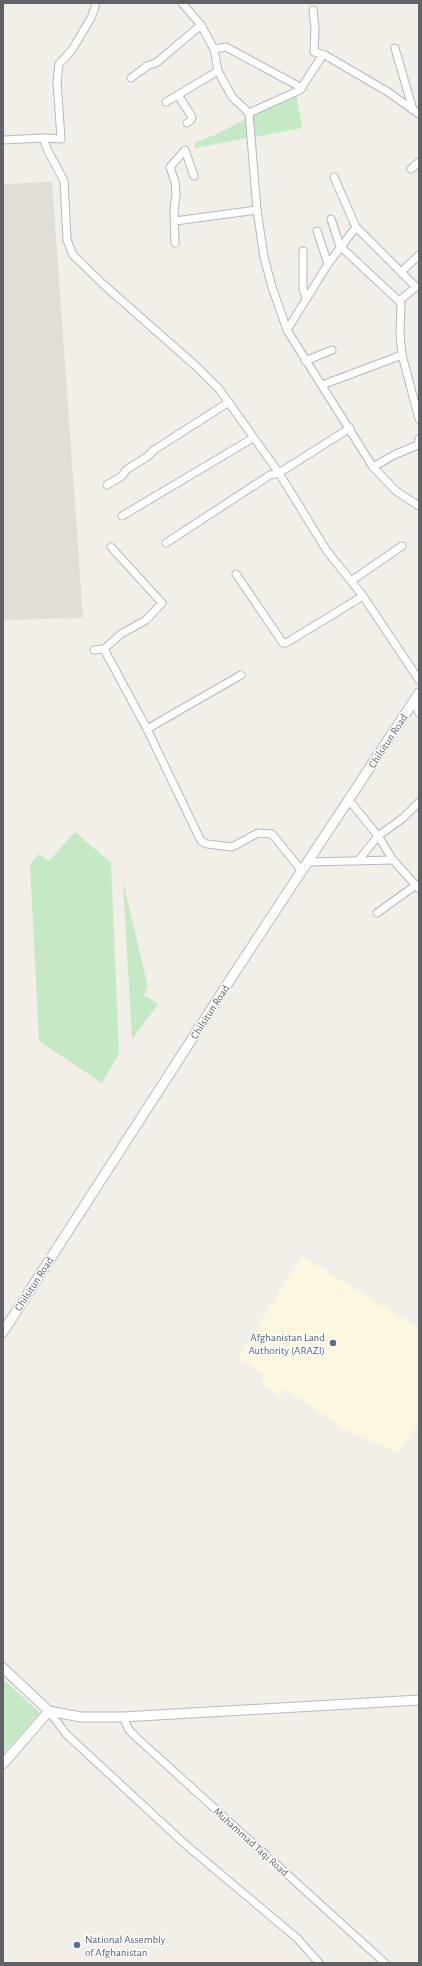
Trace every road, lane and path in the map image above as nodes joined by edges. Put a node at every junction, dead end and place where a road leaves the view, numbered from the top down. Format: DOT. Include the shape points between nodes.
graph roads {
  1 [pos="96,3"];
  2 [pos="182,3"];
  3 [pos="313,10"];
  4 [pos="201,25"];
  5 [pos="395,48"];
  6 [pos="214,50"];
  7 [pos="322,56"];
  8 [pos="218,71"];
  9 [pos="131,78"];
  10 [pos="302,88"];
  11 [pos="178,95"];
  12 [pos="166,102"];
  13 [pos="416,112"];
  14 [pos="249,113"];
  15 [pos="187,123"];
  16 [pos="43,138"];
  17 [pos="3,140"];
  18 [pos="419,162"];
  19 [pos="412,169"];
  20 [pos="194,176"];
  21 [pos="334,177"];
  22 [pos="257,210"];
  23 [pos="330,219"];
  24 [pos="175,221"];
  25 [pos="356,227"];
  26 [pos="317,231"];
  27 [pos="175,243"];
  28 [pos="340,246"];
  29 [pos="303,251"];
  30 [pos="419,255"];
  31 [pos="328,264"];
  32 [pos="401,272"];
  33 [pos="306,298"];
  34 [pos="399,300"];
  35 [pos="287,330"];
  36 [pos="332,350"];
  37 [pos="402,355"];
  38 [pos="305,361"];
  39 [pos="322,385"];
  40 [pos="229,402"];
  41 [pos="419,419"];
  42 [pos="350,428"];
  43 [pos="253,438"];
  44 [pos="419,439"];
  45 [pos="373,467"];
  46 [pos="278,474"];
  47 [pos="107,486"];
  48 [pos="419,506"];
  49 [pos="122,516"];
  50 [pos="166,543"];
  51 [pos="402,546"];
  52 [pos="111,547"];
  53 [pos="236,574"];
  54 [pos="351,581"];
  55 [pos="363,596"];
  56 [pos="104,648"];
  57 [pos="94,650"];
  58 [pos="241,675"];
  59 [pos="419,680"];
  60 [pos="419,693"];
  61 [pos="413,702"];
  62 [pos="419,713"];
  63 [pos="147,729"];
  64 [pos="349,800"];
  65 [pos="419,802"];
  66 [pos="378,836"];
  67 [pos="393,860"];
  68 [pos="358,861"];
  69 [pos="308,862"];
  70 [pos="302,871"];
  71 [pos="417,887"];
  72 [pos="377,913"];
  73 [pos="3,1332"];
  74 [pos="3,1668"];
  75 [pos="419,1700"];
  76 [pos="49,1711"];
  77 [pos="123,1717"];
  78 [pos="3,1764"];
  79 [pos="319,1963"];
  80 [pos="384,1963"];
  1 -- 16 [label="street" via="92,16 72,50 59,64 57,82 60,140"];
  2 -- 4 [label="street"];
  3 -- 7 [label="street" via="314,51"];
  4 -- 6 [label="street"];
  4 -- 9 [label="street" via="156,63 147,66"];
  5 -- 13 [label="street"];
  6 -- 8 [label="street"];
  6 -- 10 [label="street" via="225,47"];
  7 -- 10 [label="street"];
  7 -- 13 [label="street" via="325,55 388,92"];
  8 -- 11 [label="street"];
  8 -- 14 [label="street" via="232,97"];
  10 -- 14 [label="street"];
  11 -- 12 [label="street"];
  11 -- 15 [label="street" via="192,116"];
  14 -- 22 [label="street"];
  16 -- 17 [label="street"];
  16 -- 40 [label="street" via="64,181 67,240 74,255 197,367"];
  18 -- 19 [label="street"];
  20 -- 24 [label="street" via="185,150 170,167 175,182"];
  21 -- 25 [label="street"];
  22 -- 24 [label="street"];
  22 -- 35 [label="street" via="264,257"];
  23 -- 28 [label="street"];
  24 -- 27 [label="street"];
  25 -- 28 [label="street"];
  25 -- 32 [label="street"];
  26 -- 31 [label="street"];
  28 -- 31 [label="street"];
  28 -- 34 [label="street"];
  29 -- 33 [label="street" via="303,289"];
  30 -- 32 [label="street"];
  31 -- 33 [label="street"];
  32 -- 34 [label="street" via="416,287"];
  33 -- 35 [label="street"];
  34 -- 37 [label="street"];
  35 -- 38 [label="street"];
  36 -- 38 [label="street"];
  37 -- 39 [label="street"];
  37 -- 41 [label="street"];
  38 -- 39 [label="street"];
  39 -- 42 [label="street"];
  40 -- 43 [label="street"];
  40 -- 47 [label="street" via="154,450"];
  42 -- 45 [label="street"];
  42 -- 46 [label="street"];
  43 -- 46 [label="street"];
  43 -- 49 [label="street"];
  44 -- 45 [label="street" via="418,445"];
  45 -- 48 [label="street" via="396,490"];
  46 -- 50 [label="street" via="270,475"];
  46 -- 54 [label="street" via="327,551"];
  51 -- 54 [label="street"];
  52 -- 56 [label="street" via="162,603 146,620 121,634"];
  53 -- 55 [label="street" via="283,643"];
  54 -- 55 [label="street"];
  55 -- 59 [label="street"];
  56 -- 57 [label="street"];
  56 -- 63 [label="street"];
  58 -- 63 [label="street"];
  60 -- 61 [label="main road, Chilsitun Road"];
  61 -- 62 [label="street"];
  61 -- 64 [label="main road, Chilsitun Road"];
  63 -- 70 [label="street" via="201,841 232,847 258,832 272,834"];
  64 -- 66 [label="street"];
  64 -- 69 [label="main road, Chilsitun Road"];
  65 -- 66 [label="street" via="403,818"];
  66 -- 67 [label="street"];
  66 -- 68 [label="street"];
  67 -- 68 [label="street"];
  67 -- 71 [label="street"];
  68 -- 69 [label="street"];
  69 -- 70 [label="main road, Chilsitun Road"];
  70 -- 73 [label="main road, Chilsitun Road"];
  71 -- 72 [label="street"];
  74 -- 76 [label="main road"];
  75 -- 77 [label="main road"];
  76 -- 77 [label="main road" via="81,1717"];
  76 -- 78 [label="main road"];
  76 -- 79 [label="street" via="66,1734 186,1845 298,1939"];
  77 -- 80 [label="street, Muhammad Taqi Road" via="129,1730 137,1738"];
}
